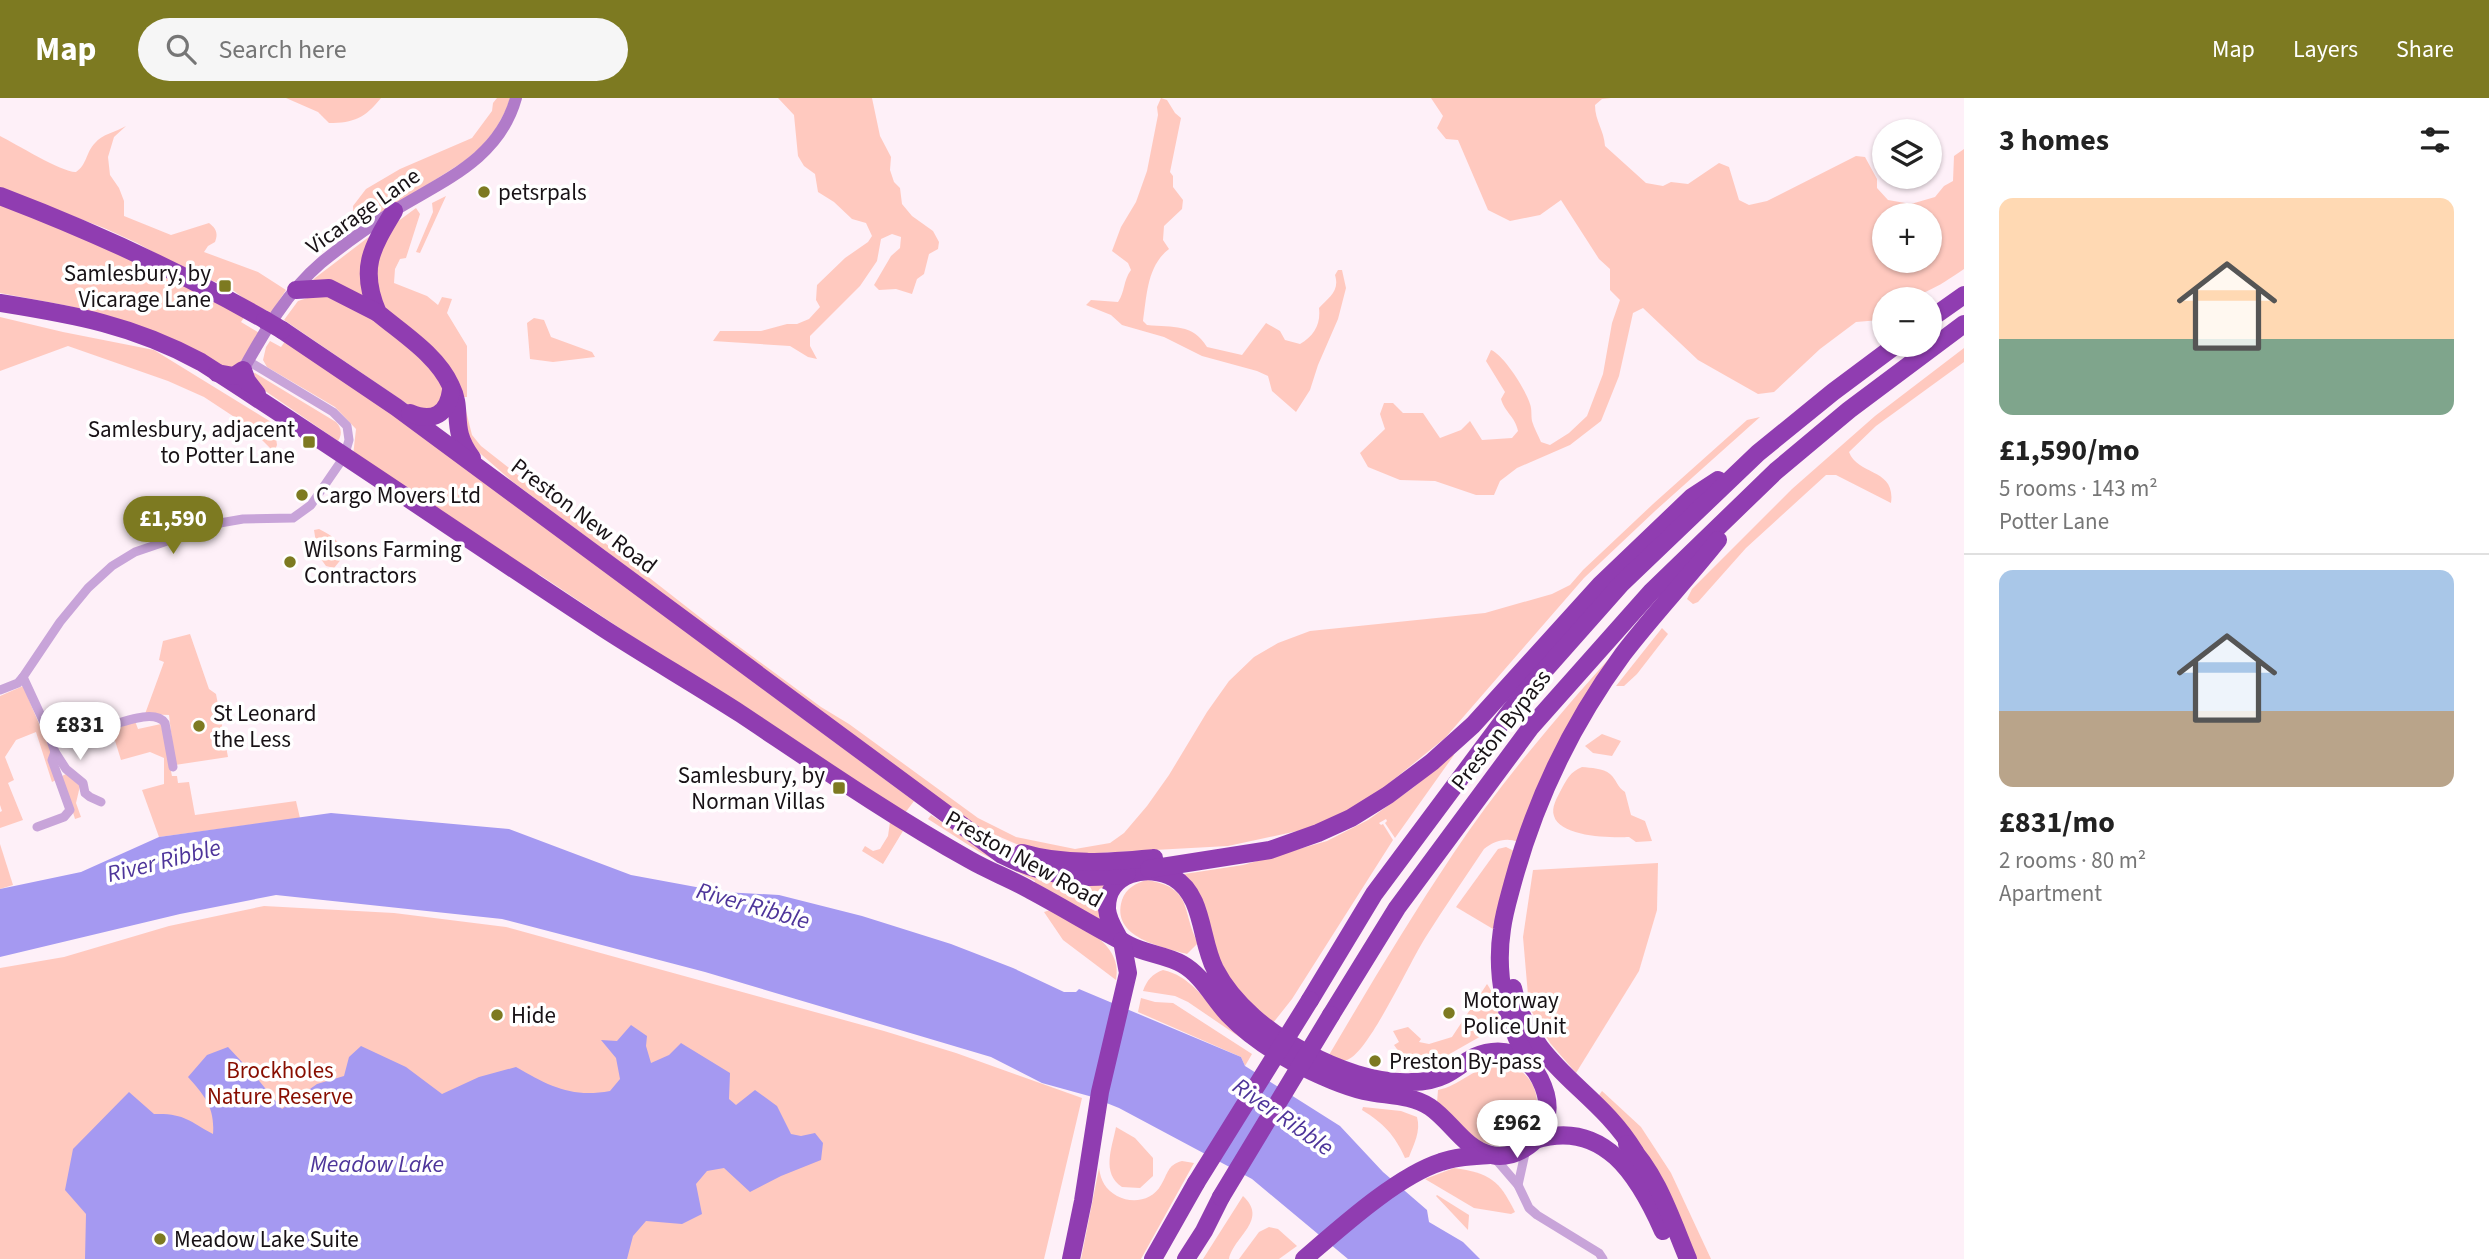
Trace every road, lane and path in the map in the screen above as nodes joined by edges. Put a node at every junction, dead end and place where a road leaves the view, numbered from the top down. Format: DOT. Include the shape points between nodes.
graph roads {
  1 [pos="516,98"];
  2 [pos="0,196"];
  3 [pos="394,211"];
  4 [pos="296,290"];
  5 [pos="1964,295"];
  6 [pos="0,303"];
  7 [pos="1942,311"];
  8 [pos="378,313"];
  9 [pos="1964,324"];
  10 [pos="1880,357"];
  11 [pos="245,365"];
  12 [pos="217,373"];
  13 [pos="451,386"];
  14 [pos="262,402"];
  15 [pos="396,407"];
  16 [pos="1758,453"];
  17 [pos="344,457"];
  18 [pos="1776,471"];
  19 [pos="494,479"];
  20 [pos="23,677"];
  21 [pos="0,690"];
  22 [pos="48,732"];
  23 [pos="55,752"];
  24 [pos="173,768"];
  25 [pos="101,802"];
  26 [pos="37,827"];
  27 [pos="973,835"];
  28 [pos="1238,856"];
  29 [pos="1131,873"];
  30 [pos="1510,894"];
  31 [pos="1121,941"];
  32 [pos="1530,1062"];
  33 [pos="1531,1144"];
  34 [pos="1634,1152"];
  35 [pos="1491,1155"];
  36 [pos="1518,1185"];
  37 [pos="1071,1259"];
  38 [pos="1153,1259"];
  39 [pos="1186,1259"];
  40 [pos="1304,1259"];
  41 [pos="1603,1259"];
  42 [pos="1675,1259"];
  43 [pos="1688,1259"];
  1 -- 3 [label="street, Vicarage Lane" via="488,150 469,167"];
  2 -- 15 [label="highway, Preston New Road, bridge" via="131,250 214,291 282,330"];
  3 -- 4 [label="street, Vicarage Lane" via="320,264"];
  3 -- 8 [label="highway" via="369,259 368,280"];
  4 -- 8 [label="highway" via="330,288"];
  4 -- 11 [label="street, Vicarage Lane"];
  5 -- 7 [label="highway"];
  6 -- 12 [label="highway, Preston New Road" via="118,326 169,346"];
  8 -- 13 [label="highway" via="436,363"];
  9 -- 18 [label="highway, Preston Bypass"];
  10 -- 16 [label="highway, Preston Bypass"];
  11 -- 12 [label="highway" via="234,376"];
  11 -- 14 [label="highway" via="247,381"];
  11 -- 17 [label="street" via="343,421 349,440"];
  12 -- 14 [label="highway, Preston New Road"];
  13 -- 15 [label="highway" via="446,408 433,418"];
  13 -- 19 [label="highway" via="459,438"];
  14 -- 17 [label="highway, Preston New Road"];
  15 -- 19 [label="highway, Preston New Road"];
  16 -- 28 [label="highway" via="1692,497 1600,585 1473,725 1432,762 1351,818 1294,842"];
  16 -- 38 [label="highway, Preston Bypass, bridge" via="1621,584 1520,698 1374,894"];
  17 -- 20 [label="street" via="311,505 298,515 220,523 135,552 112,566 60,622"];
  17 -- 31 [label="highway, Preston New Road" via="901,819"];
  18 -- 30 [label="highway" via="1622,655 1587,709 1555,767 1528,831"];
  18 -- 39 [label="highway, Preston Bypass, bridge" via="1651,592 1531,727 1397,908"];
  19 -- 27 [label="highway, Preston New Road"];
  20 -- 21 [label="street"];
  20 -- 22 [label="street"];
  22 -- 23 [label="street"];
  22 -- 24 [label="street" via="66,737 156,716 165,723"];
  23 -- 25 [label="street" via="70,774 83,783 85,793"];
  23 -- 26 [label="street" via="52,760 70,810"];
  27 -- 28 [label="highway" via="1060,862"];
  27 -- 29 [label="highway, Preston New Road" via="1002,855 1052,874"];
  28 -- 29 [label="highway"];
  29 -- 31 [label="highway" via="1112,890 1107,905"];
  29 -- 32 [label="highway" via="1158,872 1184,886 1222,980 1252,1015 1305,1053 1356,1073 1401,1083 1438,1078 1488,1052 1511,1053"];
  30 -- 32 [label="highway" via="1502,928 1503,991 1511,1027"];
  30 -- 34 [label="highway" via="1511,981 1524,1024 1542,1052 1622,1130"];
  31 -- 35 [label="highway, Preston New Road" via="1189,968 1243,1029 1294,1062 1355,1089 1422,1102 1460,1136"];
  31 -- 37 [label="highway" via="1126,983"];
  32 -- 33 [label="highway" via="1547,1097 1546,1119"];
  32 -- 34 [label="highway" via="1559,1082"];
  33 -- 35 [label="highway" via="1511,1154"];
  33 -- 36 [label="street"];
  33 -- 42 [label="highway" via="1561,1135 1608,1150 1641,1186"];
  34 -- 43 [label="highway" via="1654,1183"];
  35 -- 36 [label="street"];
  35 -- 40 [label="highway" via="1433,1165 1379,1198"];
  36 -- 41 [label="street" via="1537,1215"];
}
